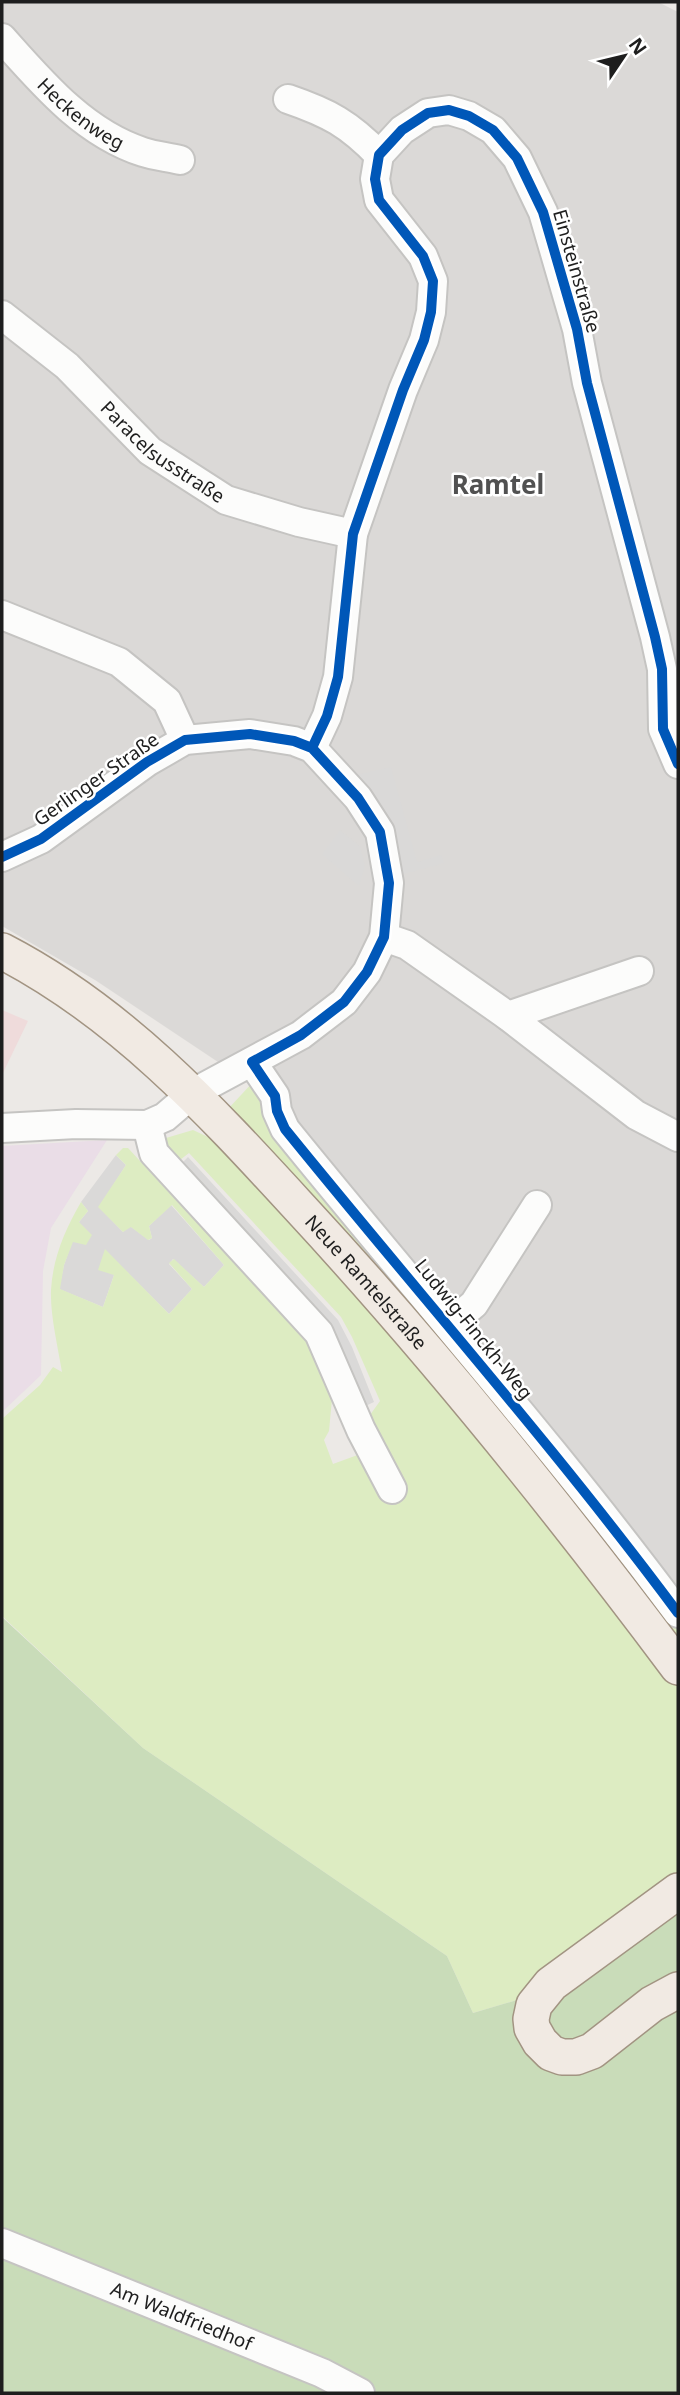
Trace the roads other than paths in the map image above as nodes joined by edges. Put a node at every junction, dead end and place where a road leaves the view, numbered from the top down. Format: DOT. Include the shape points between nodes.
graph roads {
  1 [pos="2,38"];
  2 [pos="288,99"];
  3 [pos="379,155"];
  4 [pos="180,160"];
  5 [pos="2,315"];
  6 [pos="353,534"];
  7 [pos="2,615"];
  8 [pos="185,740"];
  9 [pos="312,748"];
  10 [pos="678,764"];
  11 [pos="2,857"];
  12 [pos="384,937"];
  13 [pos="2,951"];
  14 [pos="639,971"];
  15 [pos="508,1016"];
  16 [pos="252,1062"];
  17 [pos="193,1093"];
  18 [pos="147,1125"];
  19 [pos="2,1128"];
  20 [pos="678,1138"];
  21 [pos="537,1205"];
  22 [pos="449,1325"];
  23 [pos="392,1489"];
  24 [pos="678,1613"];
  25 [pos="678,1667"];
  26 [pos="678,1891"];
  27 [pos="678,1990"];
  28 [pos="2,2244"];
  29 [pos="360,2393"];
  1 -- 4 [label="street, Heckenweg" via="80,118 144,152"];
  2 -- 3 [label="street" via="322,111 356,131"];
  3 -- 6 [label="street" via="375,179 379,200 423,256 433,281 431,312"];
  3 -- 10 [label="street, Einsteinstraße" via="410,124 428,113 449,110 493,130 517,159 543,212 577,329 662,669 663,729"];
  5 -- 6 [label="street, Paracelsusstraße" via="67,366 150,451 226,500"];
  6 -- 9 [label="street" via="338,677"];
  7 -- 8 [label="street" via="119,662 167,701"];
  8 -- 9 [label="street, Gerlinger Straße" via="250,734"];
  8 -- 11 [label="street, Gerlinger Straße" via="41,839"];
  9 -- 12 [label="street" via="358,798 380,832 389,883"];
  12 -- 15 [label="street" via="407,946"];
  12 -- 16 [label="street" via="367,972 344,1002 301,1035"];
  13 -- 17 [label="main road, Neue Ramtelstraße" via="108,1018"];
  14 -- 15 [label="street"];
  15 -- 20 [label="street" via="636,1115"];
  16 -- 17 [label="street"];
  16 -- 22 [label="street, Ludwig-Finckh-Weg" via="275,1096 285,1129"];
  17 -- 18 [label="street" via="165,1117"];
  17 -- 25 [label="main road, Neue Ramtelstraße" via="325,1234 471,1401"];
  18 -- 19 [label="street"];
  18 -- 23 [label="street" via="153,1153 319,1333"];
  21 -- 22 [label="street, Ludwig-Finckh-Weg" via="474,1304"];
  22 -- 24 [label="street, Ludwig-Finckh-Weg"];
  26 -- 27 [label="main road" via="551,1984 534,2005 532,2028 551,2053 576,2057 593,2051 652,2004"];
  28 -- 29 [label="street, Am Waldfriedhof" via="323,2373"];
}
